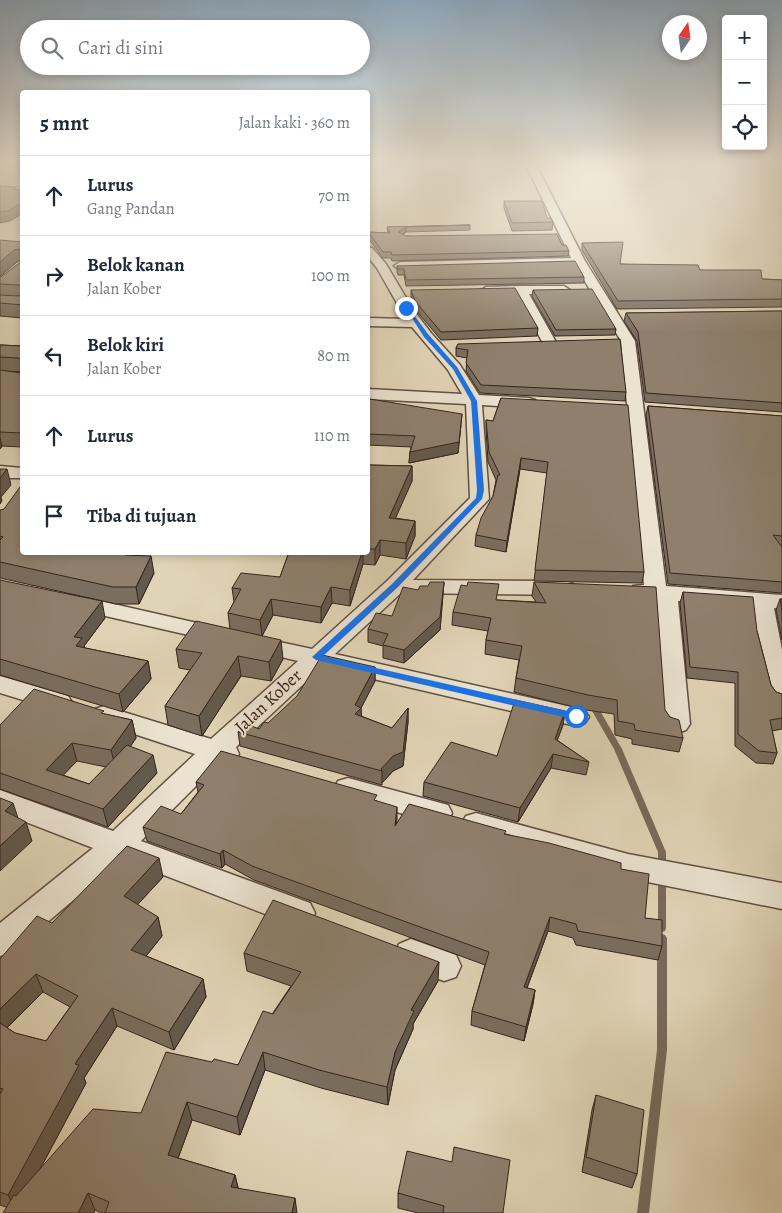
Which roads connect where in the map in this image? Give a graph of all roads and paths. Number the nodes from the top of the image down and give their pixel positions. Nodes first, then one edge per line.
1 (558, 220) edge
2 (549, 235) edge
3 (565, 235) junction
4 (370, 253) edge
5 (579, 261) junction
6 (382, 274) junction
7 (585, 289) junction
8 (520, 290) junction
9 (474, 291) edge
10 (631, 315) edge
11 (612, 316) junction
12 (370, 322) edge
13 (417, 323) junction
14 (549, 342) junction
15 (567, 342) edge
16 (534, 343) edge
17 (456, 346) edge
18 (437, 347) junction
19 (370, 394) edge
20 (474, 401) junction
21 (549, 404) edge
22 (616, 408) edge
23 (634, 409) junction
24 (653, 410) edge
25 (0, 472) edge
26 (20, 473) edge
27 (395, 586) junction
28 (588, 589) edge
29 (617, 590) edge
30 (661, 592) junction
31 (55, 598) edge
32 (772, 601) edge
33 (316, 657) junction
34 (0, 684) edge
35 (782, 696) edge
36 (576, 716) dead end
37 (677, 724) edge
38 (215, 751) junction
39 (253, 762) edge
40 (320, 780) edge
41 (0, 802) edge
42 (118, 845) junction
43 (782, 896) edge
44 (324, 923) edge
45 (0, 942) edge
46 (389, 946) edge
47 (444, 966) dead end

1 - 3 street
2 - 3 street
3 - 5 street
4 - 6 street
5 - 6 street
5 - 7 street
6 - 13 street
7 - 8 street
7 - 11 street
8 - 9 street
8 - 14 street
10 - 11 street
11 - 23 street
12 - 13 street
13 - 18 street
14 - 15 street
14 - 16 street
17 - 18 street
18 - 20 street
19 - 20 street
20 - 21 street
20 - 27 street, Jalan Kober
22 - 23 street
23 - 24 street
23 - 30 street
25 - 26 street
27 - 28 street
27 - 33 street, Jalan Kober
29 - 30 street
30 - 32 street
30 - 37 street
31 - 33 street
32 - 35 street
33 - 36 street
33 - 38 street, Jalan Kober
34 - 38 street
38 - 39 street
38 - 42 street, Jalan Kober
40 - 43 street
41 - 42 street
42 - 44 street
42 - 45 street, Jalan Kober
46 - 47 street

